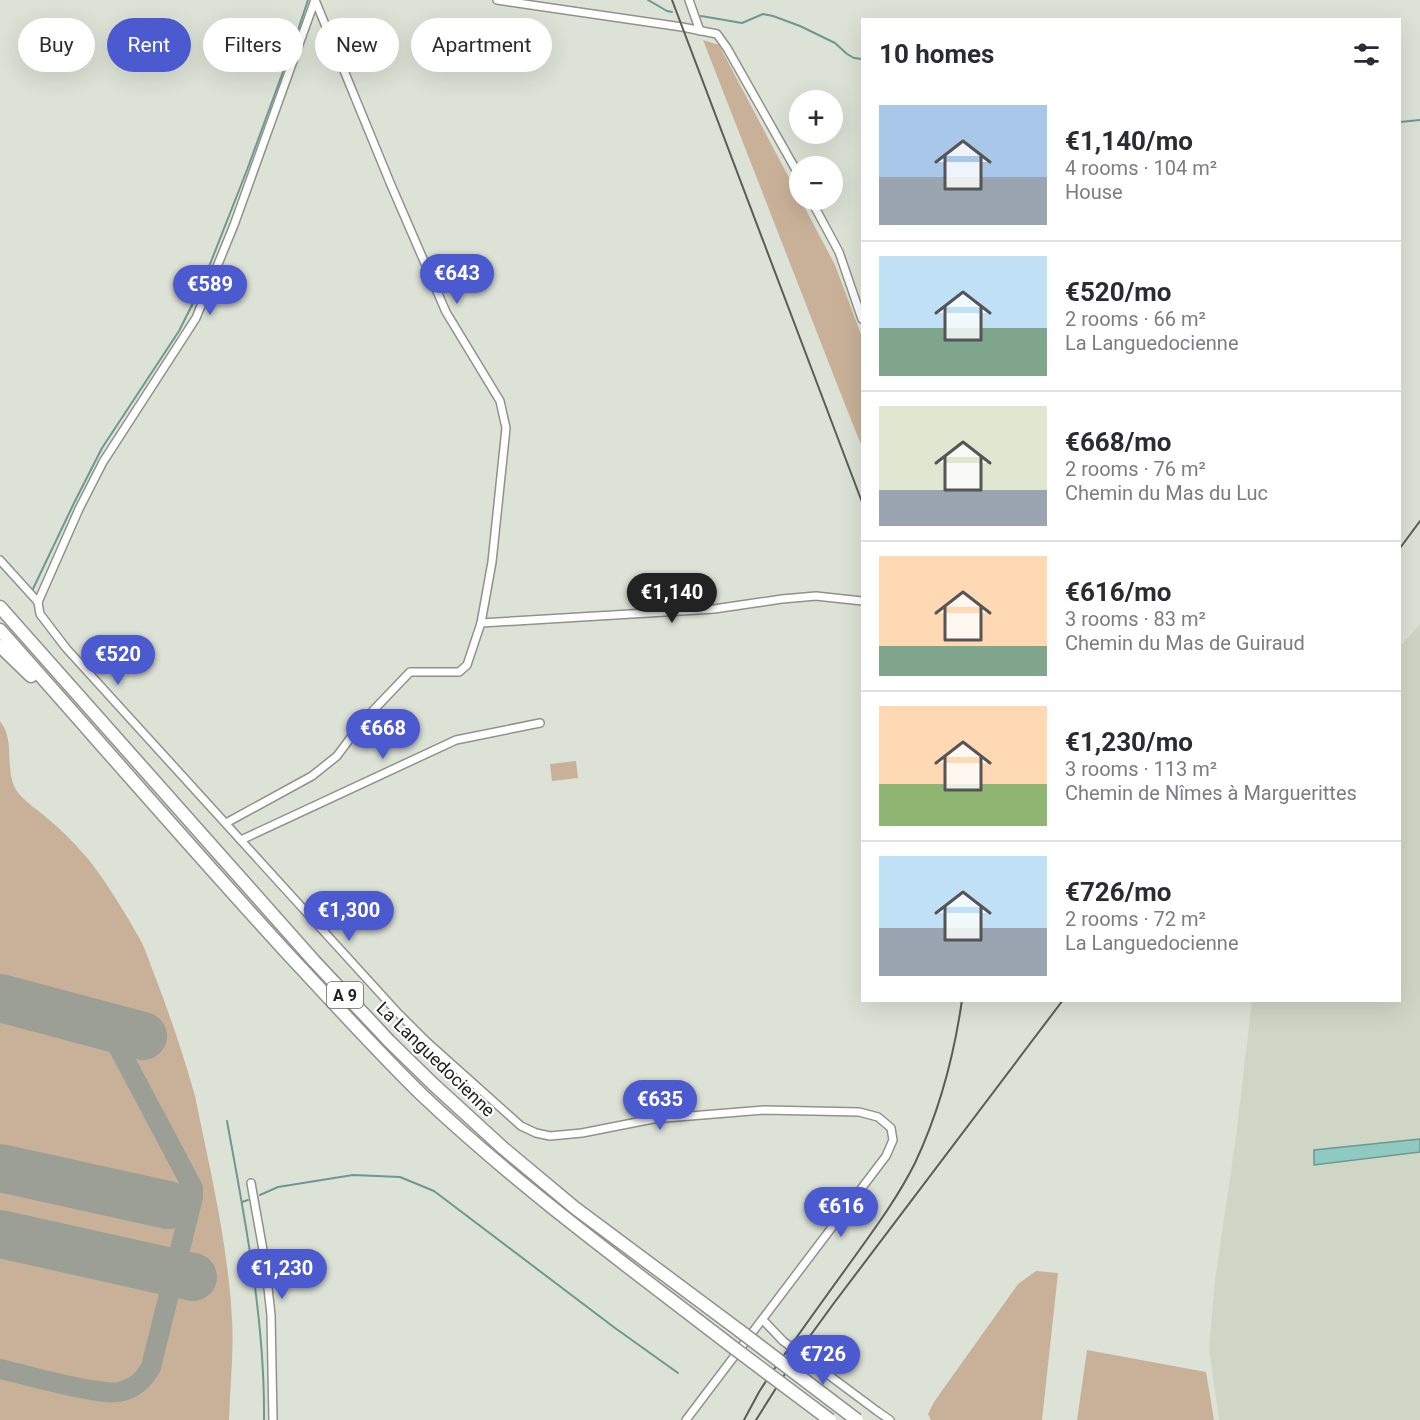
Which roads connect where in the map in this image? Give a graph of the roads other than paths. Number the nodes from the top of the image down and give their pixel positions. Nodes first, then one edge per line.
1 (315, 0) edge
2 (497, 0) edge
3 (689, 0) edge
4 (700, 31) junction
5 (789, 158) edge
6 (816, 210) edge
7 (861, 316) edge
8 (0, 560) edge
9 (861, 601) edge
10 (38, 602) junction
11 (0, 607) edge
12 (482, 622) junction
13 (0, 630) edge
14 (0, 646) edge
15 (55, 692) junction
16 (540, 723) dead end
17 (226, 823) junction
18 (241, 840) junction
19 (251, 1183) dead end
20 (763, 1320) junction
21 (273, 1420) edge
22 (686, 1420) edge
23 (830, 1420) edge
24 (858, 1420) edge
25 (890, 1420) edge

1 - 10 street
1 - 12 street
2 - 4 street
3 - 4 street
4 - 5 street
6 - 7 street
8 - 10 street
9 - 12 street
10 - 17 street
11 - 24 highway, La Languedocienne / A 9, bridge
12 - 17 street
13 - 15 highway, La Languedocienne / A 9
14 - 15 highway
15 - 23 highway, La Languedocienne / A 9, bridge
16 - 18 street
17 - 18 street
18 - 20 street
19 - 21 street
20 - 22 street
20 - 25 street, bridge

